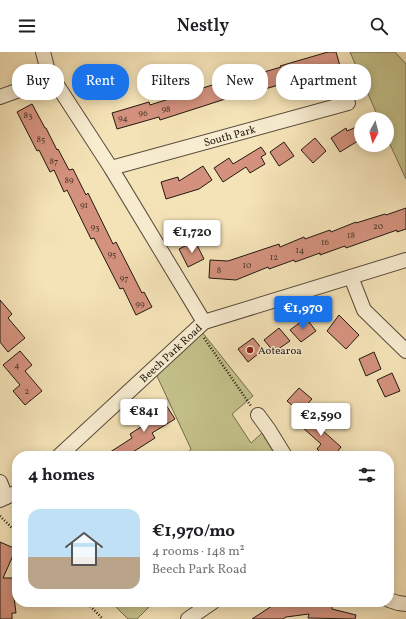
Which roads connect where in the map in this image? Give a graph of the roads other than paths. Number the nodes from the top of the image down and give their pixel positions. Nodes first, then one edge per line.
1 (42, 52) edge
2 (46, 64) edge
3 (12, 92) edge
4 (0, 96) edge
5 (64, 96) edge
6 (348, 103) dead end
7 (111, 168) junction
8 (406, 260) edge
9 (351, 277) junction
10 (200, 325) junction
11 (406, 351) edge
12 (258, 415) road end
13 (64, 451) edge
14 (282, 451) edge
15 (0, 482) edge
16 (8, 496) edge
17 (394, 602) edge
18 (406, 604) edge
19 (206, 607) edge
20 (188, 619) edge

1 - 2 street
3 - 4 street
5 - 7 street
6 - 7 street, South Park
7 - 10 street
8 - 9 street, Beech Park Road
9 - 10 street, Beech Park Road
9 - 11 street
10 - 13 street, Beech Park Road
12 - 14 street
15 - 16 street
17 - 18 street
19 - 20 street

